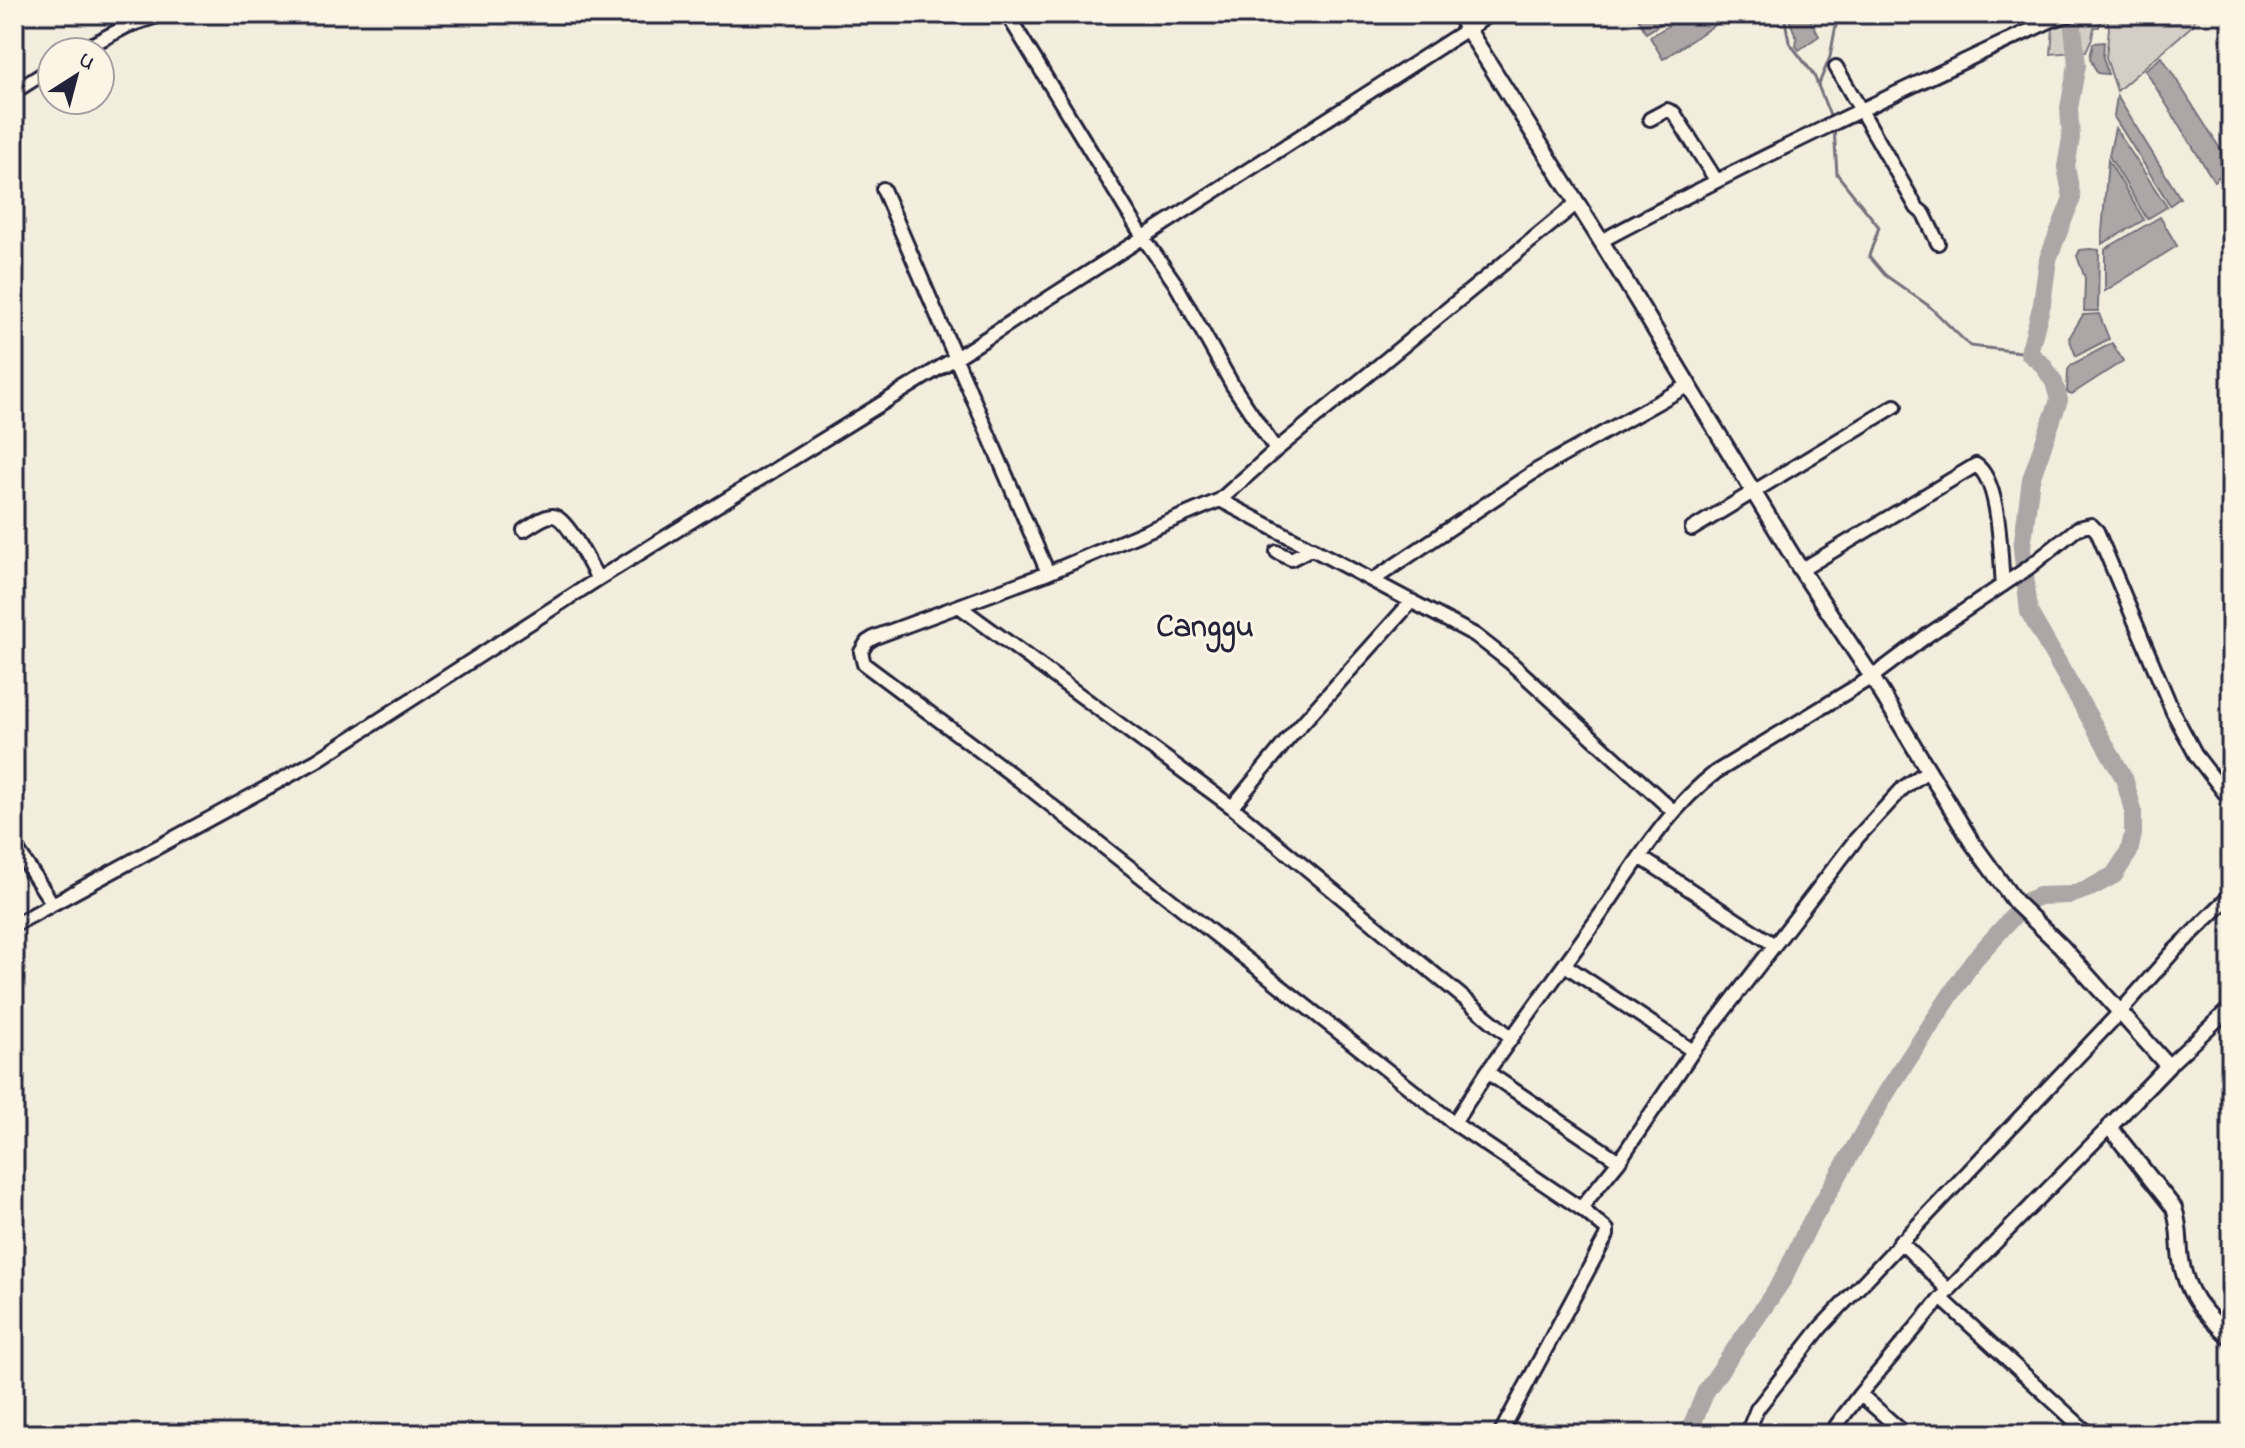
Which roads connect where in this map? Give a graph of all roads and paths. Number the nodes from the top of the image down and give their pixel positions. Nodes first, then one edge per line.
1 (163, 14) edge
2 (1007, 14) edge
3 (1458, 14) edge
4 (1491, 14) edge
5 (2071, 14) edge
6 (1467, 28) junction
7 (108, 36) edge
8 (1836, 67) dead end
9 (36, 78) edge
10 (14, 92) edge
11 (1860, 109) junction
12 (1650, 119) dead end
13 (1716, 180) junction
14 (883, 189) dead end
15 (1577, 203) junction
16 (1143, 237) junction
17 (1601, 241) junction
18 (1938, 243) dead end
19 (957, 357) junction
20 (1689, 385) junction
21 (1895, 406) dead end
22 (1276, 450) junction
23 (1753, 491) junction
24 (1220, 500) junction
25 (1692, 529) dead end
26 (524, 530) dead end
27 (1312, 548) junction
28 (1277, 552) dead end
29 (1801, 570) junction
30 (1048, 573) junction
31 (598, 579) junction
32 (1373, 580) junction
33 (2005, 583) junction
34 (1412, 601) junction
35 (960, 607) junction
36 (1872, 677) junction
37 (1929, 770) junction
38 (2231, 801) edge
39 (1232, 807) junction
40 (1673, 811) junction
41 (14, 845) edge
42 (1640, 857) junction
43 (2231, 895) edge
44 (52, 903) junction
45 (14, 925) edge
46 (1773, 944) junction
47 (1565, 965) junction
48 (2231, 1007) edge
49 (2120, 1012) junction
50 (1512, 1038) junction
51 (1693, 1051) junction
52 (2168, 1066) junction
53 (1487, 1072) junction
54 (1454, 1123) junction
55 (2111, 1125) junction
56 (1619, 1161) junction
57 (1583, 1210) junction
58 (1900, 1241) junction
59 (1945, 1294) junction
60 (2231, 1338) edge
61 (1860, 1394) junction
62 (1500, 1434) edge
63 (1747, 1434) edge
64 (1830, 1434) edge
65 (1905, 1434) edge
66 (2089, 1434) edge

1 - 7 street
2 - 16 street
3 - 6 street
4 - 6 street
5 - 11 street
6 - 15 street
6 - 16 street
8 - 11 street
9 - 10 street
11 - 13 street
11 - 18 street
12 - 13 street
13 - 17 street
14 - 19 street
15 - 17 street
15 - 22 street
16 - 19 street
16 - 22 street
17 - 20 street
19 - 30 street
19 - 31 street
20 - 23 street
20 - 32 street
21 - 23 street
22 - 24 street
23 - 25 street
23 - 29 street
24 - 27 street
24 - 30 street
26 - 31 street
27 - 28 street
27 - 32 street
29 - 33 street
29 - 36 street
30 - 35 street
31 - 44 street
32 - 34 street
33 - 36 street
33 - 38 street
34 - 39 street
34 - 40 street
35 - 39 street
35 - 54 street
36 - 37 street
36 - 40 street
37 - 46 street
37 - 49 street
39 - 50 street
40 - 42 street
41 - 44 street
42 - 46 street
42 - 47 street
43 - 49 street
44 - 45 street
46 - 51 street
47 - 50 street
47 - 51 street
48 - 52 street
49 - 52 street
49 - 58 street
50 - 53 street
51 - 56 street
52 - 55 street
53 - 54 street
53 - 56 street
54 - 57 street
55 - 59 street
55 - 60 street
56 - 57 street
57 - 62 street
58 - 59 street
58 - 63 street
59 - 61 street
59 - 66 street
61 - 64 street
61 - 65 street

